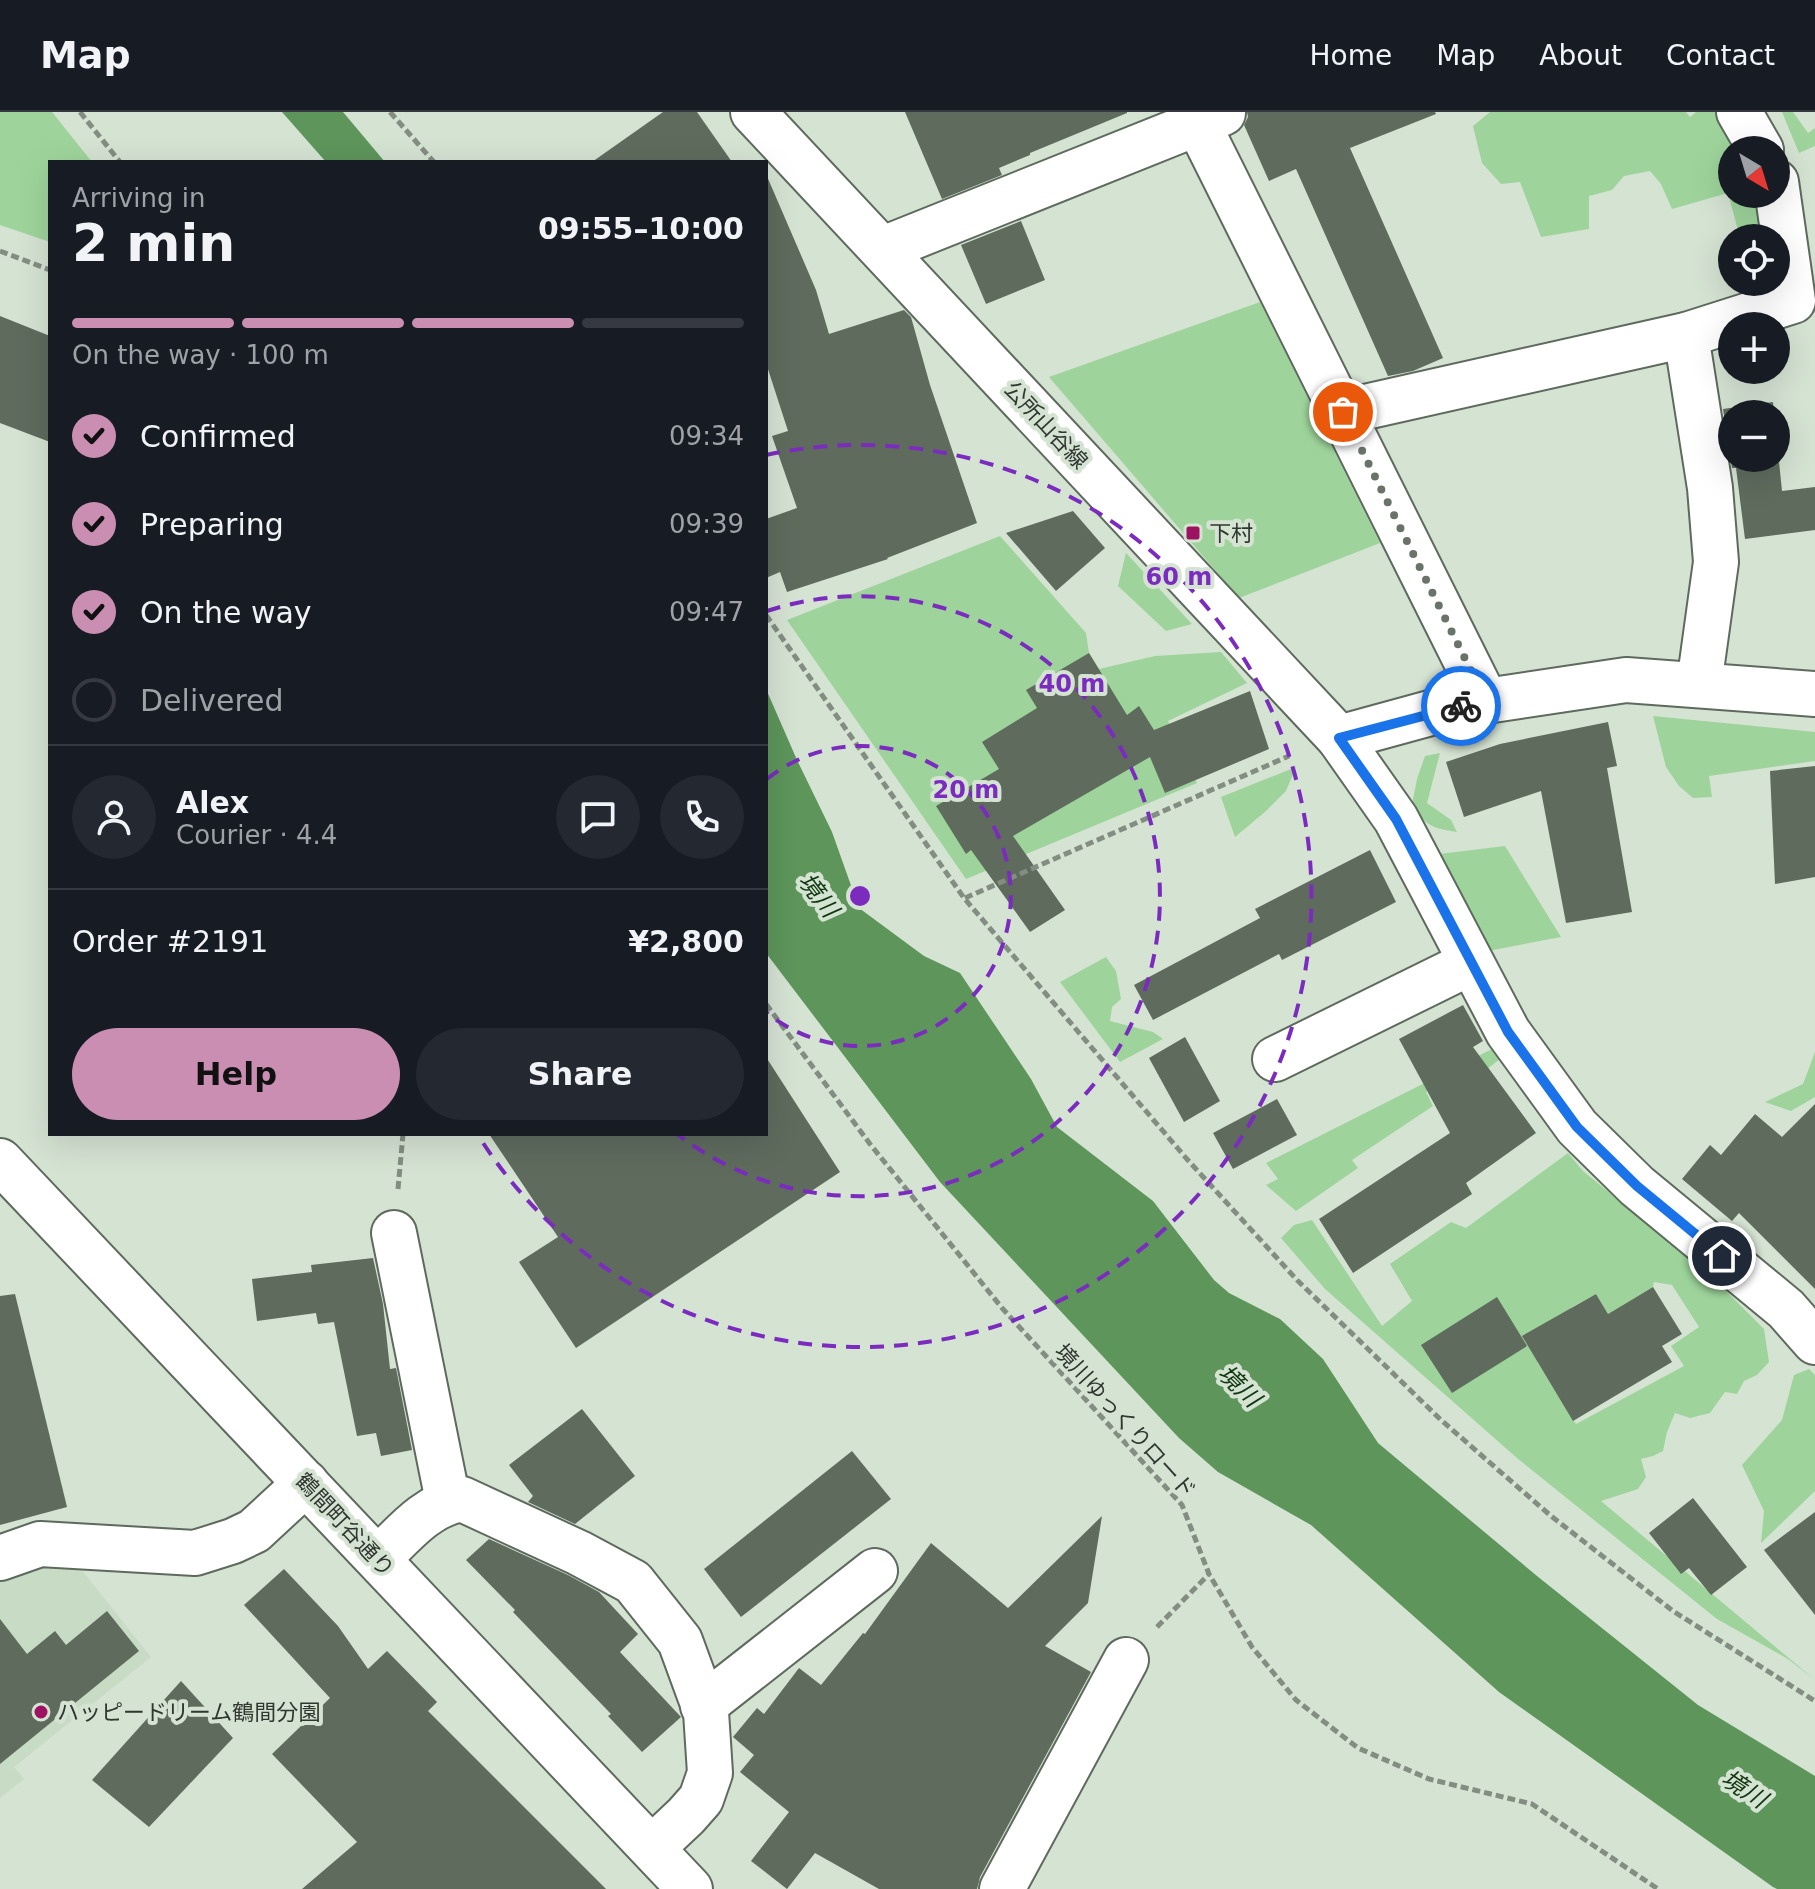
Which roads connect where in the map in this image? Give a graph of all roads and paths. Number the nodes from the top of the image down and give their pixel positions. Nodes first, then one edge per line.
1 (80, 112) edge
2 (390, 112) edge
3 (753, 112) edge
4 (1739, 112) edge
5 (1205, 116) edge
6 (1753, 136) edge
7 (118, 160) edge
8 (432, 160) edge
9 (1782, 208) edge
10 (883, 249) junction
11 (0, 251) edge
12 (48, 269) edge
13 (1804, 298) edge
14 (1686, 335) junction
15 (1343, 412) junction
16 (768, 618) edge
17 (1699, 685) junction
18 (1815, 694) edge
19 (1486, 701) junction
20 (1339, 738) junction
21 (964, 898) junction
22 (1470, 963) junction
23 (768, 1007) edge
24 (1275, 1059) dead end
25 (0, 1161) edge
26 (394, 1233) dead end
27 (1815, 1342) edge
28 (306, 1483) junction
29 (448, 1501) junction
30 (0, 1558) edge
31 (378, 1559) junction
32 (875, 1571) dead end
33 (1209, 1574) junction
34 (1126, 1660) joint
35 (1815, 1701) edge
36 (703, 1706) junction
37 (652, 1848) junction
38 (690, 1889) edge
39 (1002, 1889) edge
40 (1658, 1889) edge

1 - 7 path
2 - 8 path
3 - 10 street, 公所山谷線
4 - 6 street
5 - 10 street
5 - 15 street
9 - 13 street
10 - 20 street, 公所山谷線
11 - 12 path
13 - 14 street
14 - 15 street
14 - 17 street
15 - 19 street
16 - 21 path
17 - 18 street
17 - 19 street
19 - 20 street
20 - 21 path
20 - 22 street, 公所山谷線
21 - 35 path
22 - 24 street
22 - 27 street, 公所山谷線
23 - 33 path, 境川ゆっくりロード
25 - 28 street, 鶴間町谷通り
26 - 29 street
28 - 30 street
28 - 31 street, 鶴間町谷通り
29 - 31 street
29 - 36 street
31 - 37 street, 鶴間町谷通り
32 - 36 street
33 - 34 path
33 - 40 path, 境川ゆっくりロード
34 - 39 street
36 - 37 street
37 - 38 street, 鶴間町谷通り

